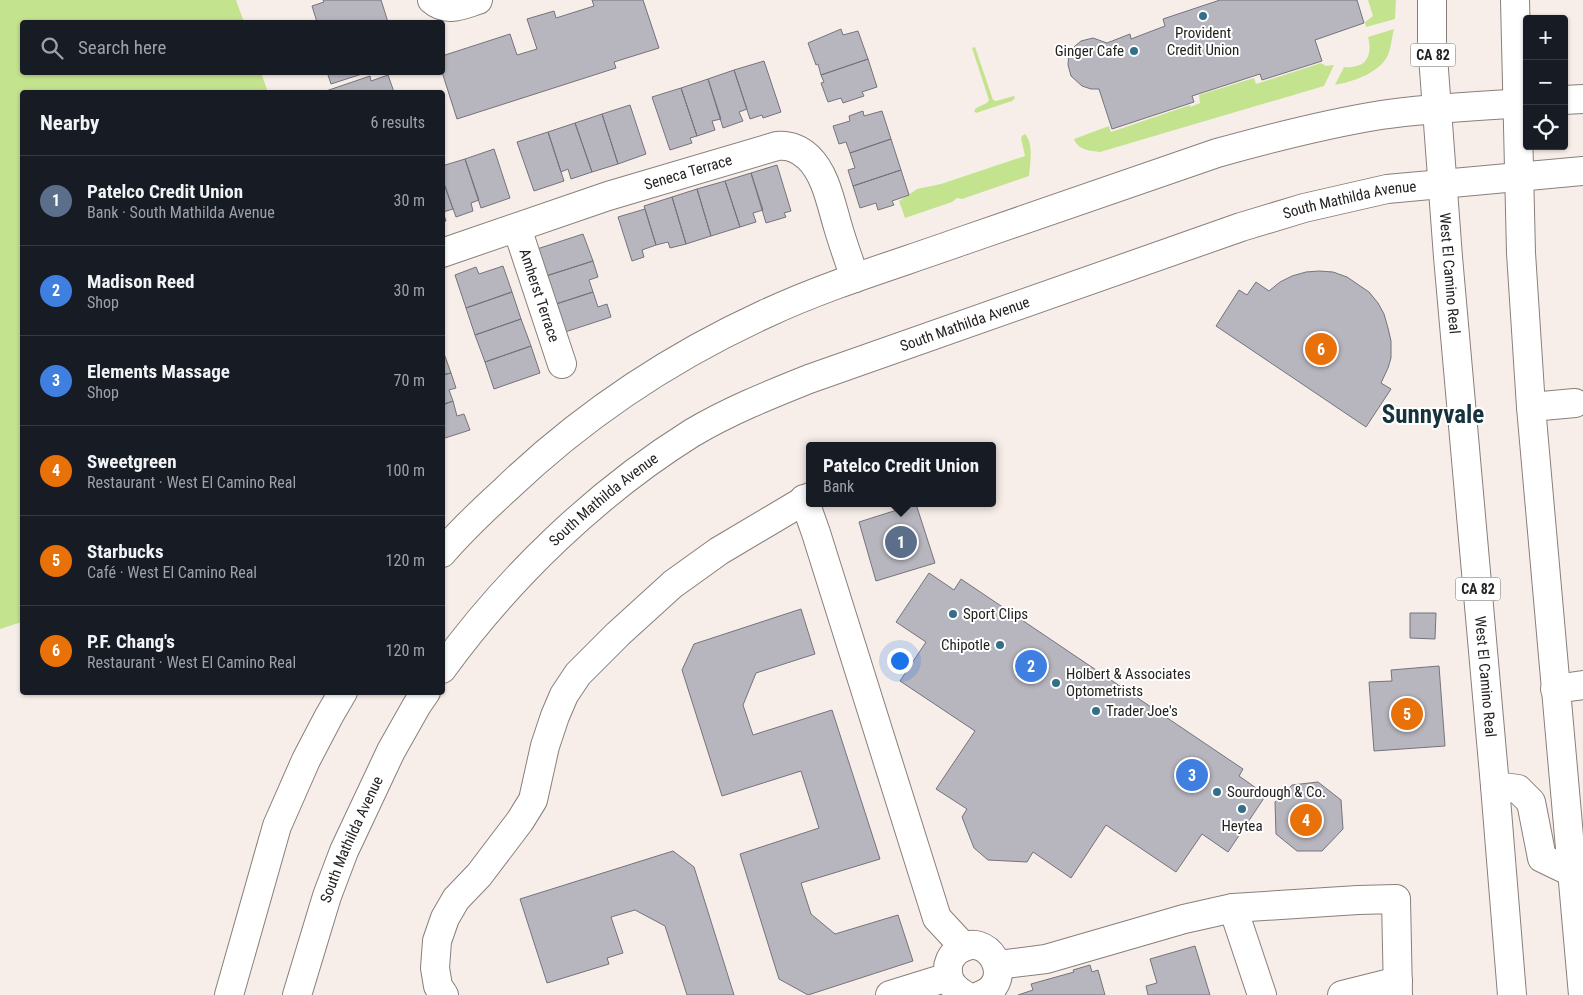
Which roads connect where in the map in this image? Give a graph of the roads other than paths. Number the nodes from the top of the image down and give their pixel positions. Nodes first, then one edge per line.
1 (432, 0) edge
2 (478, 0) edge
3 (1432, 0) edge
4 (1515, 0) edge
5 (1583, 99) edge
6 (1568, 100) edge
7 (1522, 103) edge
8 (1436, 110) junction
9 (1583, 171) edge
10 (1520, 177) junction
11 (1442, 184) junction
12 (517, 228) junction
13 (445, 251) edge
14 (855, 278) junction
15 (562, 364) dead end
16 (1576, 403) dead end
17 (1531, 407) junction
18 (806, 499) edge
19 (809, 507) edge
20 (445, 550) edge
21 (445, 665) edge
22 (1583, 686) edge
23 (1555, 689) junction
24 (341, 695) edge
25 (424, 695) edge
26 (1495, 786) junction
27 (1577, 872) edge
28 (1233, 908) junction
29 (964, 947) junction
30 (998, 965) junction
31 (957, 986) edge
32 (1398, 988) edge
33 (229, 995) edge
34 (297, 995) edge
35 (444, 995) edge
36 (890, 995) edge
37 (981, 995) edge
38 (1262, 995) edge
39 (1342, 995) edge
40 (1512, 995) edge
41 (1583, 995) edge

1 - 2 main road
3 - 8 main road, West El Camino Real / CA 82
4 - 7 main road
5 - 6 main road
7 - 8 main road
7 - 10 main road
8 - 11 main road, West El Camino Real / CA 82
8 - 14 main road
9 - 10 main road, South Mathilda Avenue
10 - 11 main road, South Mathilda Avenue
10 - 17 main road
11 - 21 main road, South Mathilda Avenue
11 - 26 main road, West El Camino Real / CA 82
12 - 13 main road, Seneca Terrace
12 - 14 main road, Seneca Terrace
12 - 15 main road, Amherst Terrace
14 - 20 main road
16 - 17 main road
17 - 23 main road
18 - 35 main road
19 - 29 main road
22 - 23 main road
23 - 27 main road
24 - 33 main road
25 - 34 main road, South Mathilda Avenue
26 - 27 main road
26 - 40 main road, West El Camino Real / CA 82
27 - 41 main road
28 - 30 main road
28 - 32 main road
28 - 38 main road
29 - 30 main road
29 - 31 main road
30 - 37 main road
31 - 36 main road
32 - 39 main road

